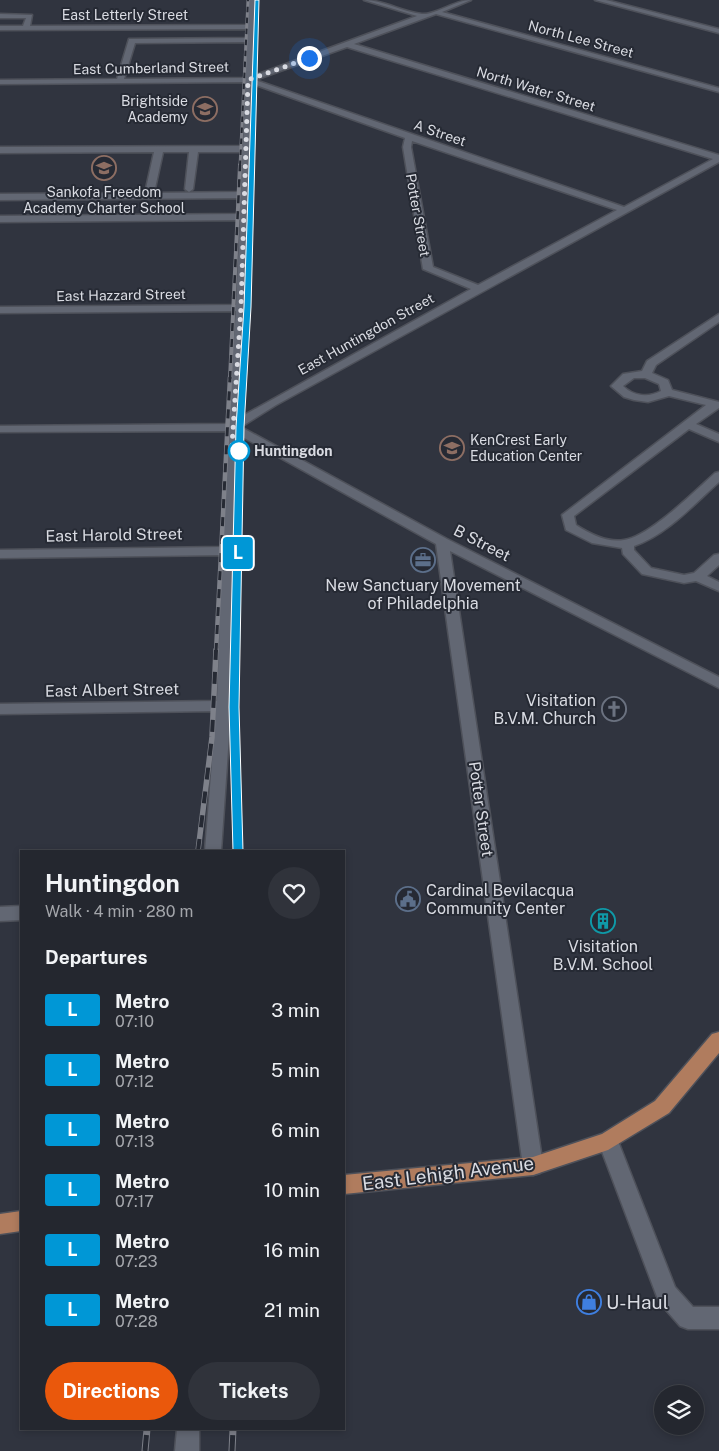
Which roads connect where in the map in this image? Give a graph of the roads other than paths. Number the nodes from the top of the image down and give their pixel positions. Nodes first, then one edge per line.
1 (252, 0) edge
2 (367, 0) edge
3 (468, 0) edge
4 (598, 0) edge
5 (436, 12) junction
6 (0, 16) edge
7 (423, 16) junction
8 (250, 26) junction
9 (0, 28) edge
10 (26, 28) junction
11 (719, 31) edge
12 (250, 40) junction
13 (346, 44) junction
14 (248, 80) junction
15 (120, 81) junction
16 (0, 82) edge
17 (719, 90) edge
18 (409, 138) junction
19 (160, 149) junction
20 (194, 149) junction
21 (246, 149) junction
22 (0, 150) edge
23 (719, 158) edge
24 (190, 189) dead end
25 (244, 195) junction
26 (149, 196) junction
27 (0, 197) edge
28 (624, 210) junction
29 (243, 217) junction
30 (0, 220) edge
31 (479, 289) junction
32 (241, 308) junction
33 (0, 310) edge
34 (719, 317) edge
35 (646, 375) junction
36 (667, 392) junction
37 (717, 405) edge
38 (688, 425) junction
39 (233, 427) junction
40 (0, 428) edge
41 (719, 438) edge
42 (719, 476) edge
43 (442, 542) junction
44 (628, 544) junction
45 (228, 551) junction
46 (0, 554) edge
47 (719, 558) edge
48 (698, 577) junction
49 (719, 587) edge
50 (719, 683) edge
51 (224, 706) junction
52 (0, 709) edge
53 (213, 850) edge
54 (20, 913) edge
55 (0, 914) edge
56 (719, 1040) edge
57 (608, 1142) junction
58 (533, 1166) junction
59 (345, 1185) edge
60 (20, 1221) edge
61 (0, 1224) edge
62 (719, 1318) edge
63 (188, 1430) edge
64 (187, 1451) edge

1 - 8 street
2 - 7 street
3 - 5 street, East Cumberland Street
4 - 11 street
5 - 7 street, East Cumberland Street
5 - 17 street, North Lee Street
6 - 10 street
7 - 13 street, East Cumberland Street
8 - 10 street, East Letterly Street
8 - 12 street
9 - 10 street, East Letterly Street
12 - 14 street
12 - 15 street
13 - 14 street, East Cumberland Street
13 - 23 street, North Water Street
14 - 15 street, East Cumberland Street
14 - 18 street, A Street
14 - 21 street
15 - 16 street, East Cumberland Street
18 - 28 street, A Street
18 - 31 street, Potter Street
19 - 20 street
19 - 22 street
19 - 26 street
20 - 21 street
20 - 24 street
21 - 25 street
23 - 28 street, East Huntingdon Street
25 - 26 street
25 - 29 street
26 - 27 street
28 - 31 street, East Huntingdon Street
29 - 30 street
29 - 32 street
31 - 39 street, East Huntingdon Street
32 - 33 street, East Hazzard Street
32 - 39 street
34 - 35 street
35 - 36 street
35 - 36 street
36 - 37 street
37 - 38 street
38 - 41 street
38 - 44 street
39 - 40 street
39 - 43 street, B Street
39 - 45 street
42 - 44 street
43 - 50 street, B Street
43 - 58 street, Potter Street
44 - 48 street
45 - 46 street, East Harold Street
45 - 51 street
47 - 48 street
48 - 49 street
51 - 52 street, East Albert Street
51 - 53 street
54 - 55 street
56 - 57 main road, East Lehigh Avenue
57 - 58 main road, East Lehigh Avenue
57 - 62 street
58 - 59 main road, East Lehigh Avenue
60 - 61 main road
63 - 64 street

